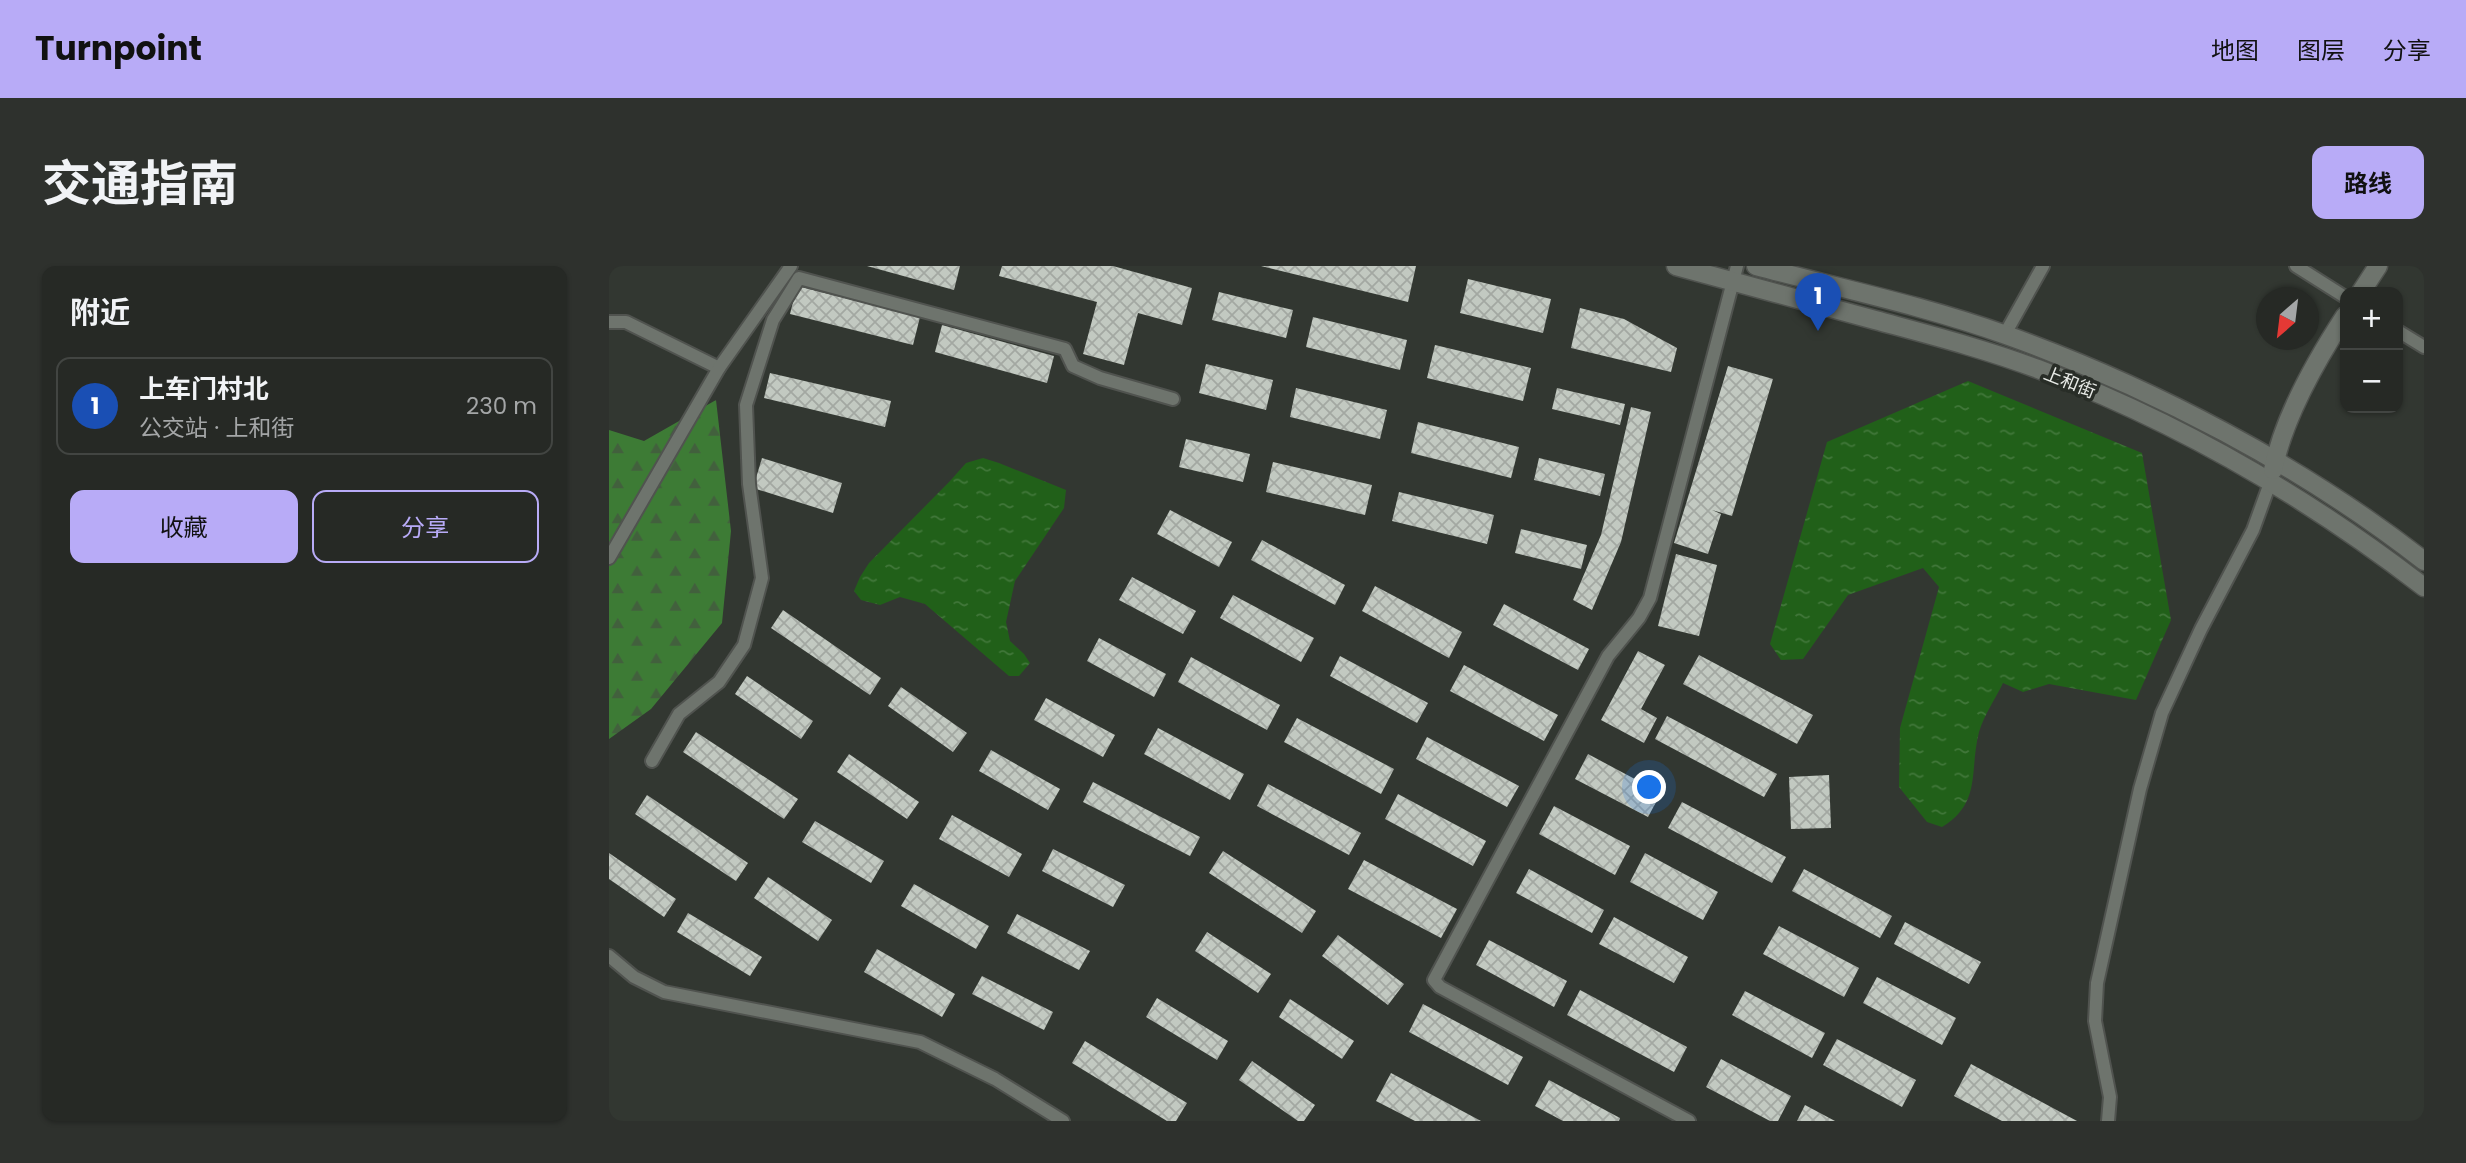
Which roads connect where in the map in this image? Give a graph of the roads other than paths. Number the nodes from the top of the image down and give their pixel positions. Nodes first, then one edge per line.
1 (791, 266) edge
2 (1676, 266) edge
3 (1756, 266) edge
4 (2043, 266) edge
5 (2296, 266) edge
6 (2378, 266) edge
7 (1736, 274) edge
8 (2364, 287) edge
9 (2340, 294) edge
10 (609, 322) edge
11 (2340, 325) edge
12 (2005, 334) junction
13 (2403, 334) edge
14 (2424, 347) edge
15 (719, 368) junction
16 (1173, 399) dead end
17 (2275, 461) junction
18 (2270, 483) junction
19 (609, 558) edge
20 (2424, 561) edge
21 (2424, 587) edge
22 (652, 761) dead end
23 (609, 956) edge
24 (1063, 1121) edge
25 (1689, 1121) edge
26 (2108, 1121) edge

1 - 15 street
2 - 7 street, 上和街
3 - 12 street, 上和街
4 - 12 street
5 - 9 street
6 - 8 street
7 - 18 street, 上和街
7 - 25 street
10 - 15 street
11 - 17 street
12 - 17 street, 上和街
13 - 14 street
15 - 19 street
16 - 22 street
17 - 18 street
17 - 20 street, 上和街
18 - 21 street, 上和街
18 - 26 street
23 - 24 street

